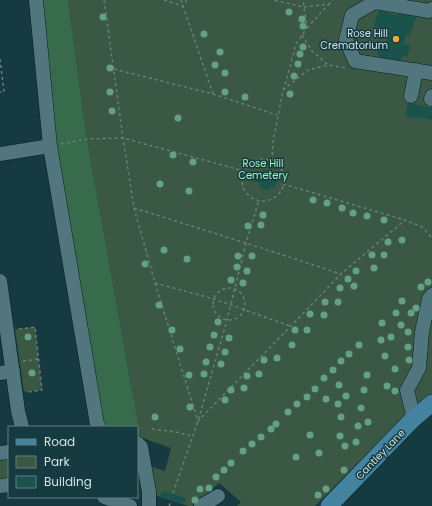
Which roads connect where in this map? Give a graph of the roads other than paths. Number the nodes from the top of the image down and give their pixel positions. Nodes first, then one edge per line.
1 (36, 0) edge
2 (431, 11) edge
3 (416, 70) junction
4 (432, 73) edge
5 (411, 96) dead end
6 (50, 146) junction
7 (0, 154) edge
8 (0, 281) edge
9 (432, 296) edge
10 (11, 368) edge
11 (432, 403) edge
12 (414, 419) junction
13 (22, 426) edge
14 (98, 426) edge
15 (138, 444) edge
16 (218, 496) dead end
17 (107, 498) edge
18 (125, 505) edge
19 (149, 506) edge
20 (201, 506) edge
21 (329, 506) edge

1 - 6 street
2 - 3 street
3 - 4 street
3 - 5 street
6 - 7 street
6 - 14 street
8 - 10 street
9 - 12 street
10 - 13 street
11 - 12 main road, Cantley Lane
12 - 21 main road, Cantley Lane
15 - 19 street
16 - 20 street
17 - 18 street

